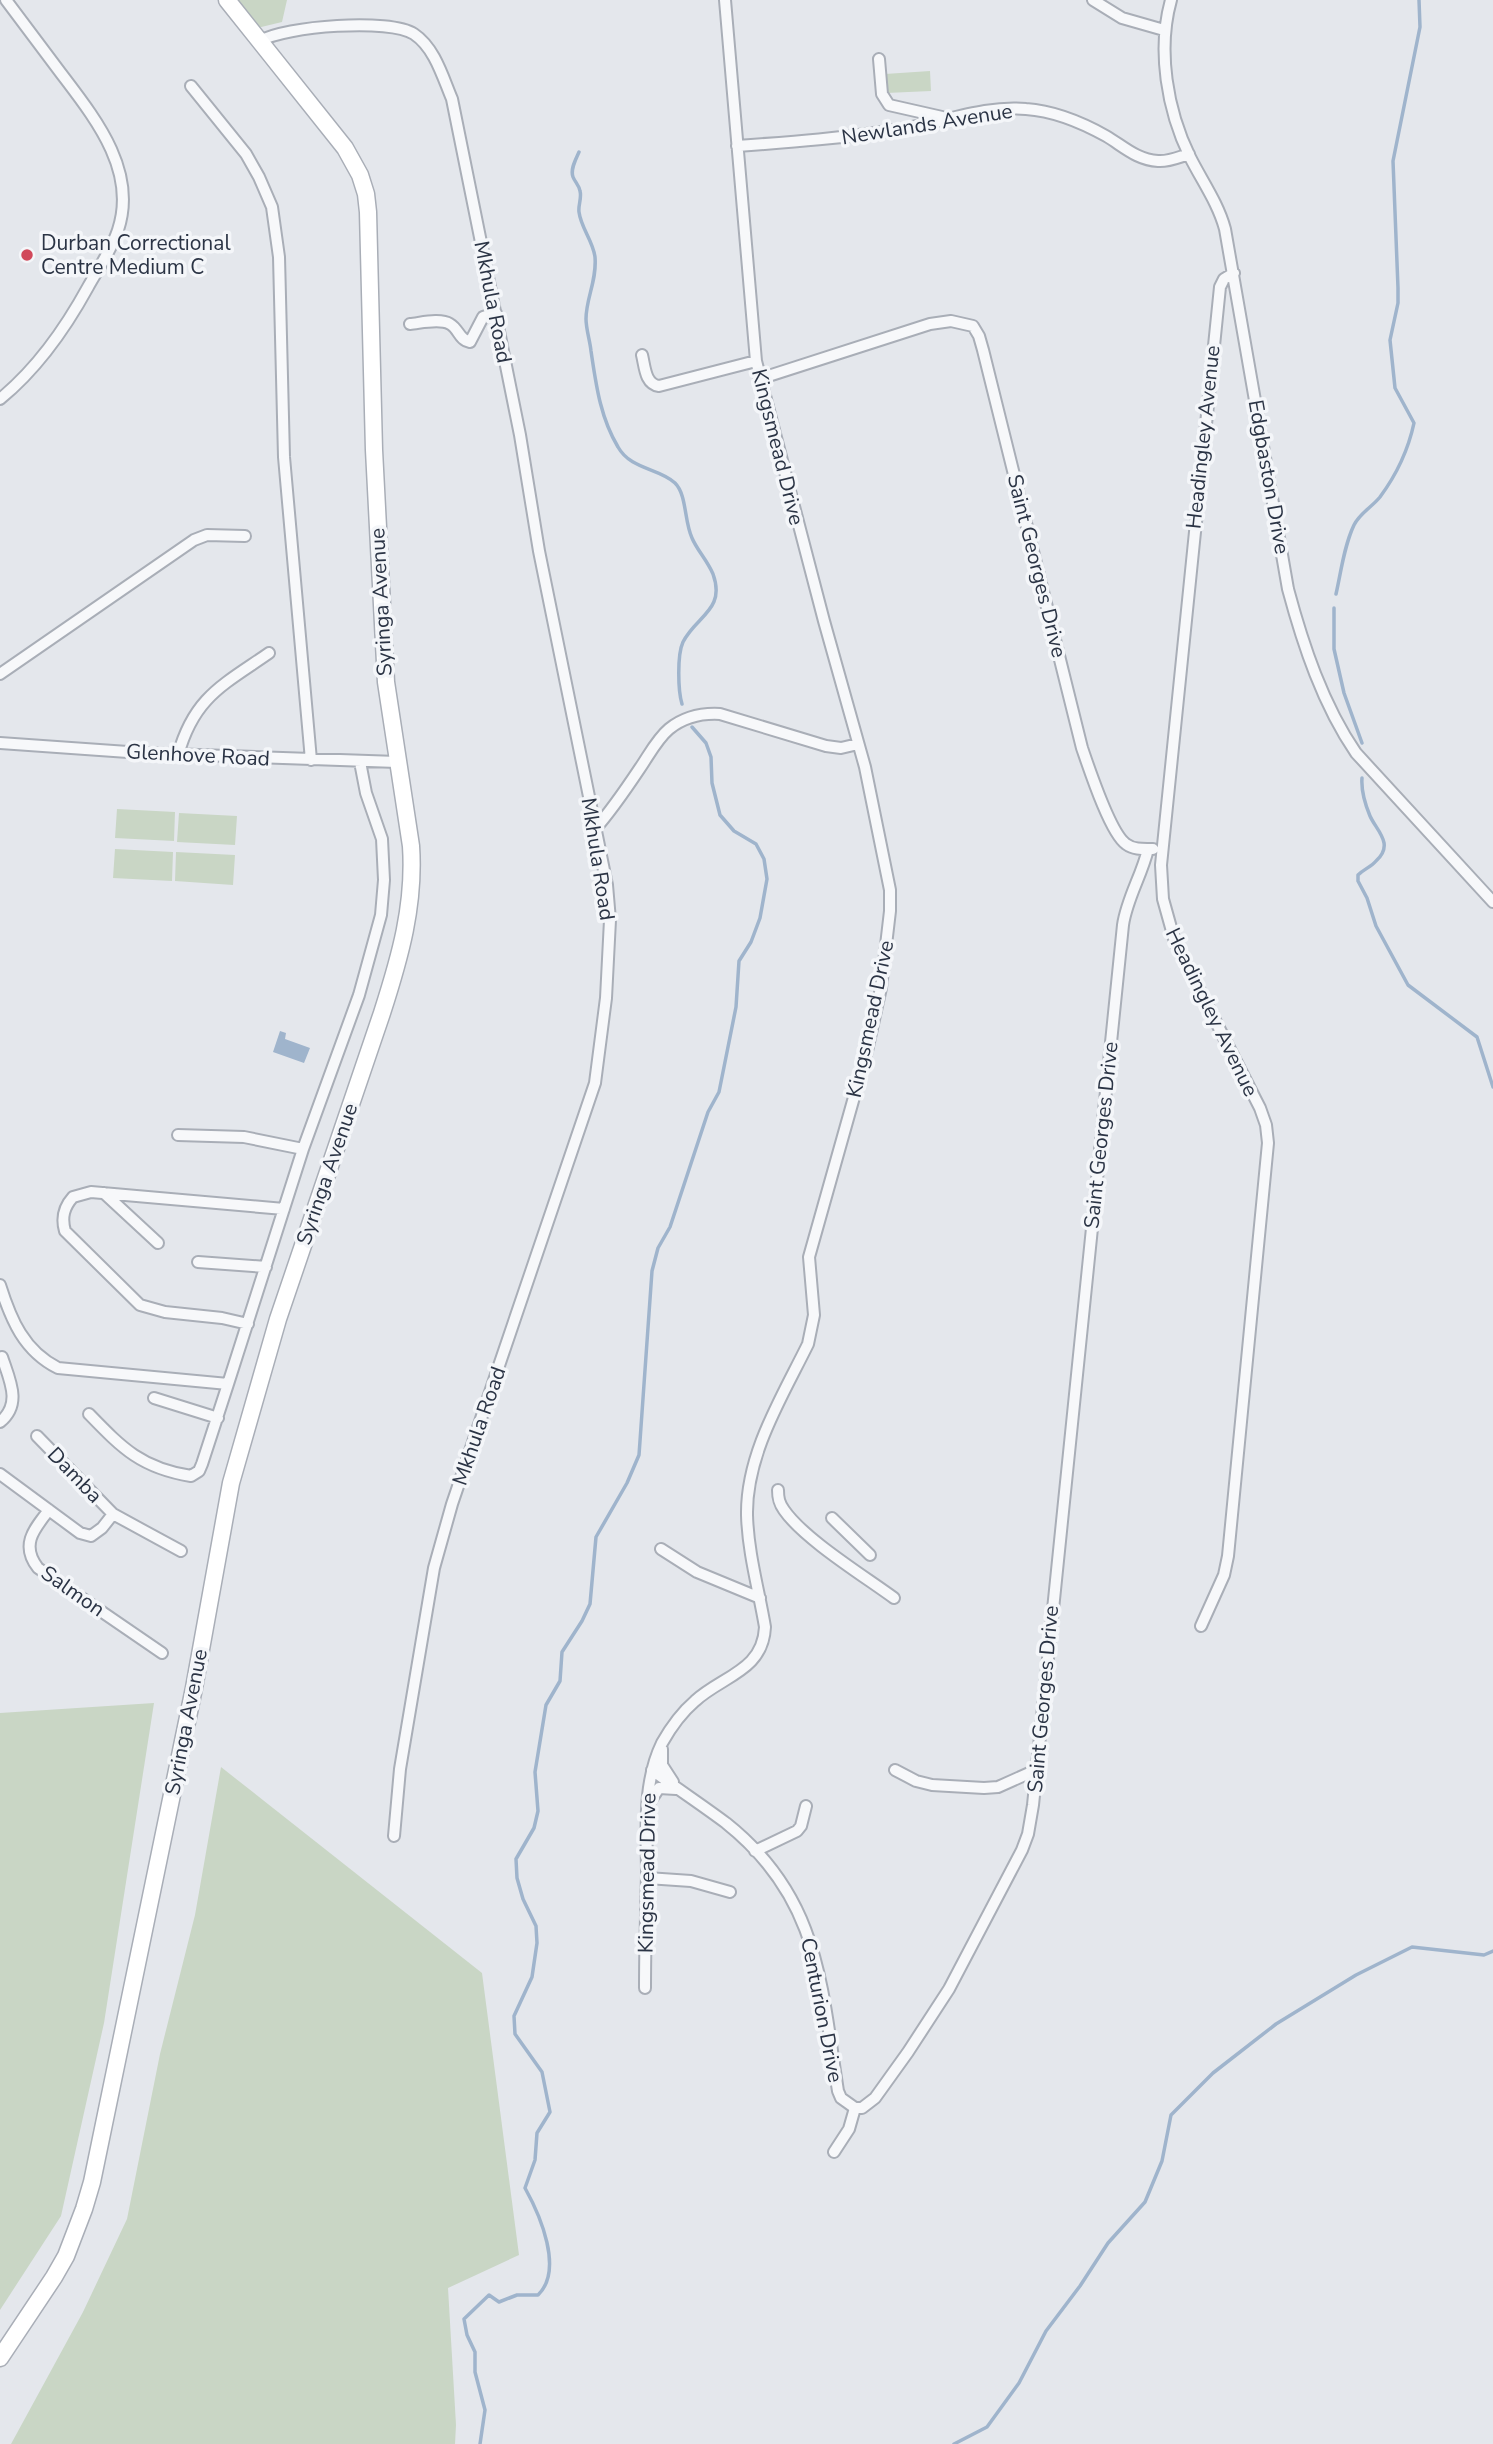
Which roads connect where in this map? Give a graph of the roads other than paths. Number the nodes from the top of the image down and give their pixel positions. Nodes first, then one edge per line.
1 (6, 0) edge
2 (227, 0) edge
3 (725, 0) edge
4 (1093, 0) edge
5 (1171, 0) edge
6 (1164, 30) junction
7 (260, 41) junction
8 (879, 59) dead end
9 (191, 86) dead end
10 (948, 119) junction
11 (737, 146) junction
12 (1189, 154) junction
13 (1234, 273) junction
14 (496, 313) junction
15 (410, 324) dead end
16 (642, 355) dead end
17 (756, 361) junction
18 (760, 379) junction
19 (0, 399) edge
20 (244, 536) dead end
21 (269, 653) dead end
22 (0, 674) edge
23 (0, 743) edge
24 (858, 744) junction
25 (178, 755) junction
26 (311, 760) junction
27 (360, 762) junction
28 (397, 762) junction
29 (595, 829) junction
30 (1163, 848) junction
31 (1148, 849) junction
32 (1493, 902) edge
33 (178, 1135) dead end
34 (303, 1149) junction
35 (104, 1193) junction
36 (284, 1209) junction
37 (158, 1243) dead end
38 (198, 1262) dead end
39 (266, 1267) junction
40 (0, 1285) edge
41 (248, 1324) junction
42 (2, 1357) dead end
43 (228, 1384) junction
44 (153, 1398) dead end
45 (89, 1414) dead end
46 (218, 1418) junction
47 (0, 1422) edge
48 (37, 1436) dead end
49 (0, 1474) edge
50 (778, 1490) dead end
51 (49, 1510) junction
52 (113, 1514) junction
53 (832, 1518) dead end
54 (662, 1549) dead end
55 (181, 1551) dead end
56 (870, 1555) dead end
57 (760, 1598) junction
58 (894, 1598) dead end
59 (1201, 1626) dead end
60 (162, 1653) dead end
61 (662, 1744) junction
62 (652, 1770) junction
63 (895, 1770) dead end
64 (1036, 1770) junction
65 (679, 1790) junction
66 (647, 1807) junction
67 (806, 1807) dead end
68 (394, 1836) dead end
69 (755, 1851) junction
70 (647, 1878) junction
71 (730, 1892) dead end
72 (645, 1988) dead end
73 (855, 2108) junction
74 (834, 2152) dead end
75 (0, 2358) edge

1 - 19 street
2 - 7 street, Syringa Avenue
3 - 11 street, Kingsmead Drive
4 - 6 street
5 - 6 street, Edgbaston Drive
6 - 12 street, Edgbaston Drive
7 - 14 street, Mkhula Road
7 - 28 street, Syringa Avenue
8 - 10 street
9 - 26 street
10 - 11 street, Newlands Avenue
10 - 12 street, Newlands Avenue
11 - 17 street, Kingsmead Drive
12 - 13 street, Edgbaston Drive
13 - 30 street, Headingley Avenue
13 - 32 street, Edgbaston Drive
14 - 15 street
14 - 29 street, Mkhula Road
16 - 17 street
17 - 18 street, Kingsmead Drive
18 - 24 street, Kingsmead Drive
18 - 31 street, Saint Georges Drive
20 - 22 street
21 - 25 street
23 - 25 street, Glenhove Road
24 - 29 street
24 - 57 street, Kingsmead Drive
25 - 26 street, Glenhove Road
26 - 27 street, Glenhove Road
27 - 28 street, Glenhove Road
27 - 34 street
28 - 75 street, Syringa Avenue
29 - 68 street, Mkhula Road
30 - 31 street
30 - 59 street, Headingley Avenue
31 - 64 street, Saint Georges Drive
33 - 34 street
34 - 36 street
35 - 36 street
35 - 37 street
35 - 41 street
36 - 39 street
38 - 39 street
39 - 41 street
40 - 43 street
41 - 43 street
42 - 47 street
43 - 46 street
44 - 46 street
45 - 46 street
48 - 52 street, Damba
49 - 51 street, Damba
50 - 58 street
51 - 52 street, Damba
51 - 60 street, Salmon
52 - 55 street, Damba
53 - 56 street
54 - 57 street
57 - 61 street, Kingsmead Drive
61 - 62 street, Kingsmead Drive
61 - 65 street, Centurion Drive
62 - 65 street, Centurion Drive
62 - 66 street, Kingsmead Drive
63 - 64 street
64 - 73 street, Saint Georges Drive
65 - 66 street
65 - 69 street, Centurion Drive
66 - 70 street, Kingsmead Drive
67 - 69 street
69 - 73 street, Centurion Drive
70 - 71 street
70 - 72 street, Kingsmead Drive
73 - 74 street

